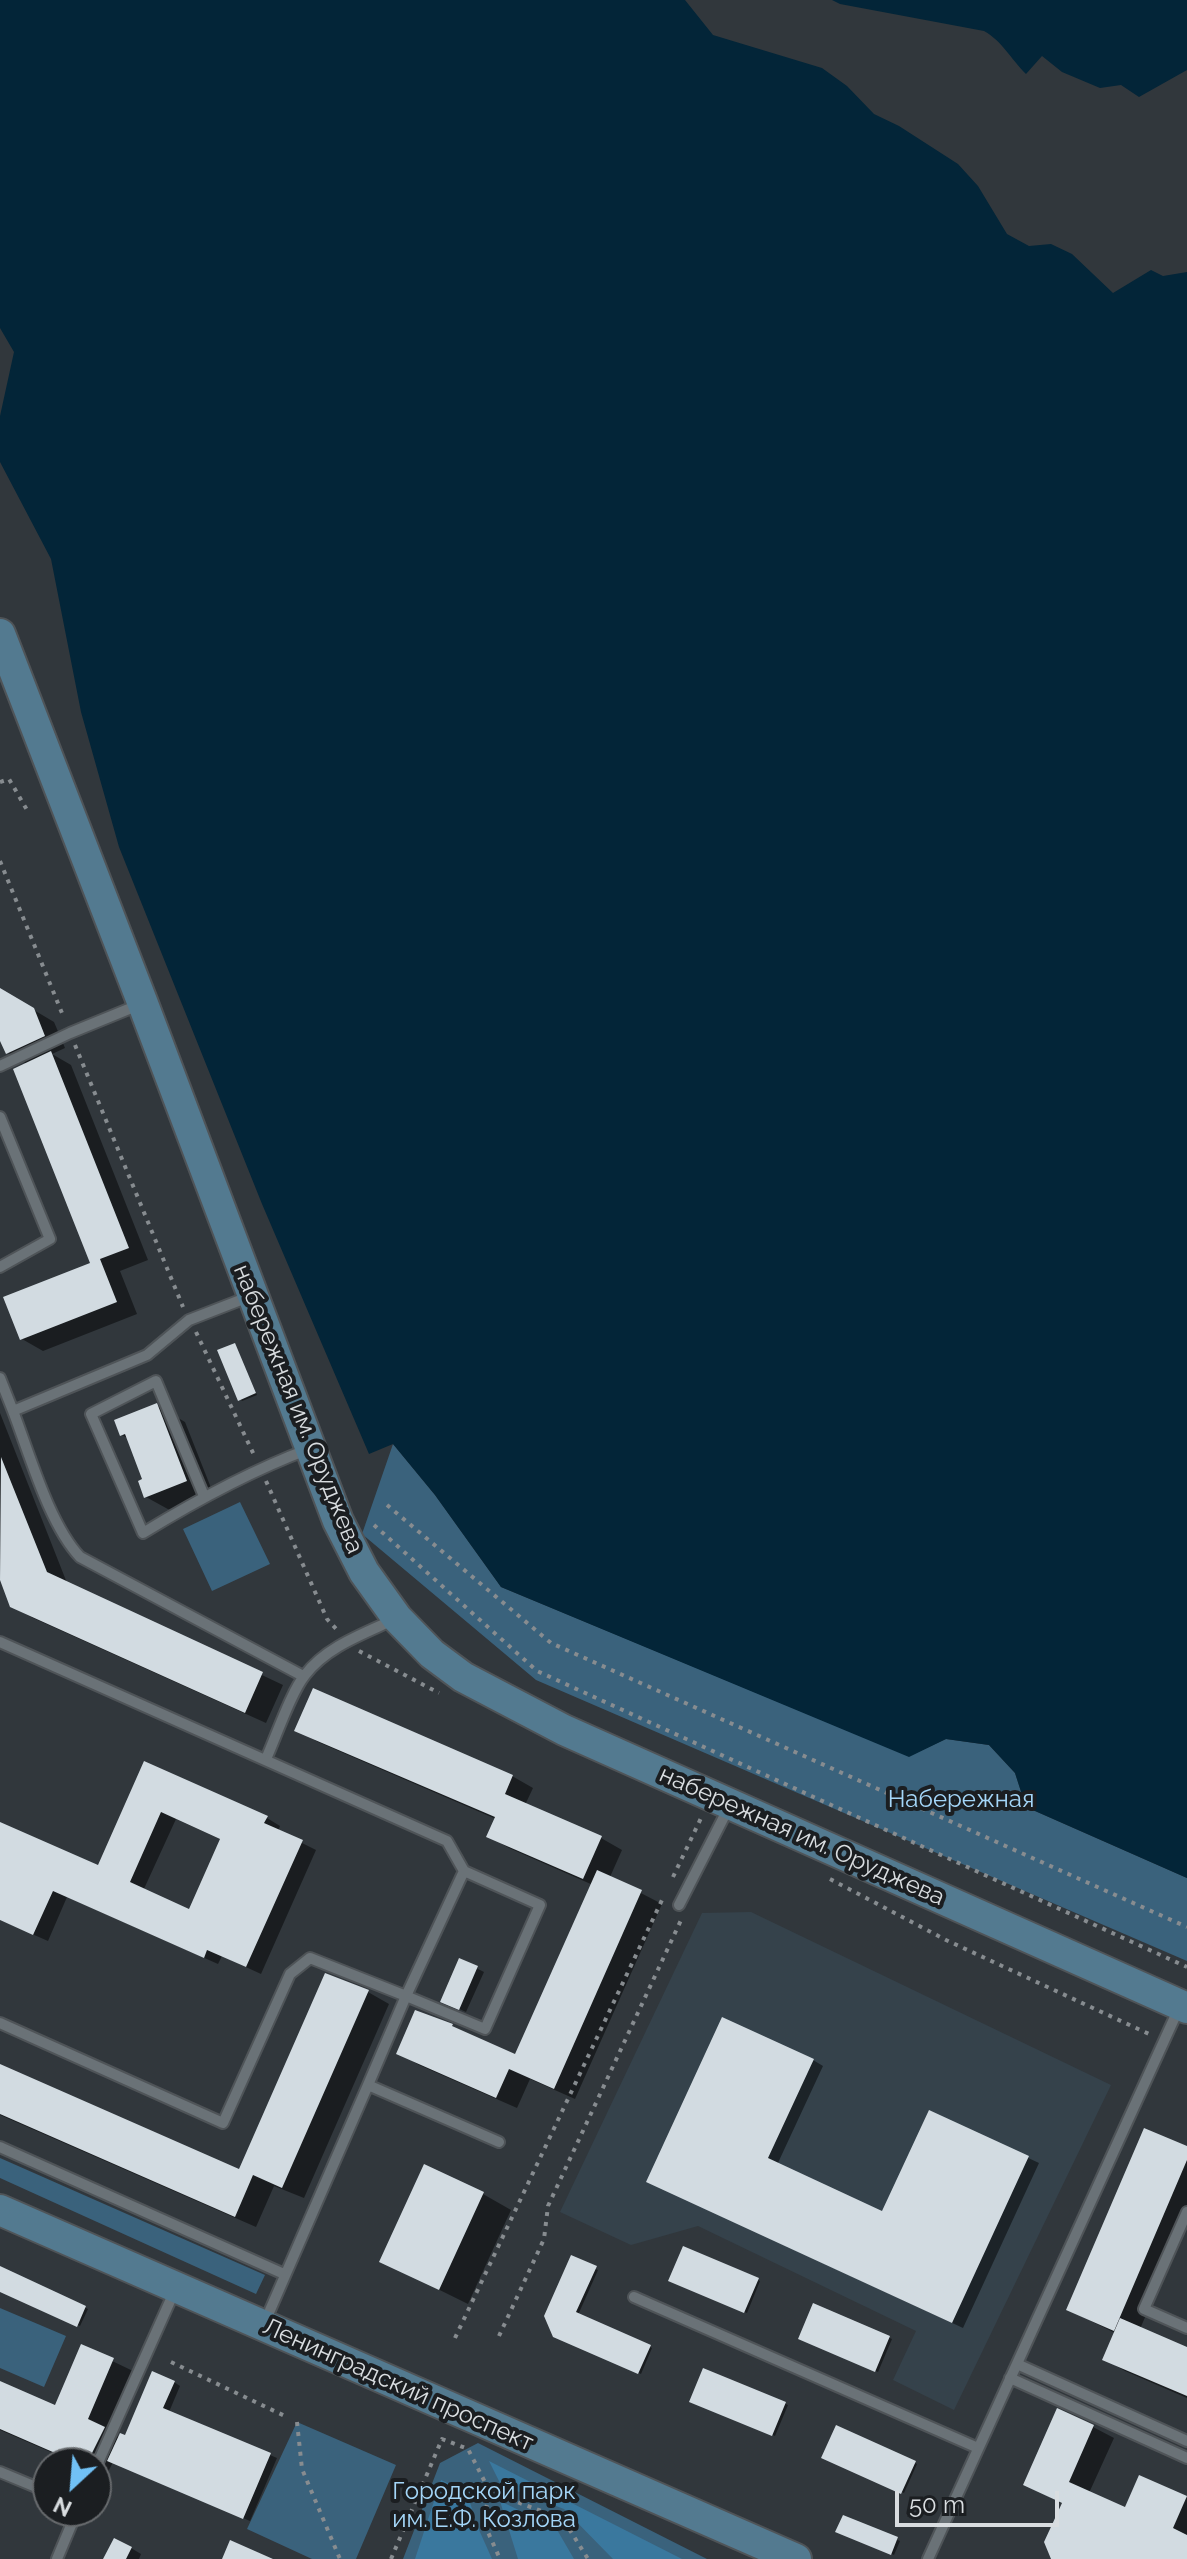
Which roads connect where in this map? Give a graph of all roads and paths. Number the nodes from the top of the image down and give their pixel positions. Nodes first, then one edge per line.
1 (0, 634) edge
2 (0, 782) edge
3 (27, 810) dead end
4 (0, 861) edge
5 (143, 1004) junction
6 (70, 1033) junction
7 (0, 1066) edge
8 (0, 1117) edge
9 (0, 1267) edge
10 (253, 1296) junction
11 (189, 1320) junction
12 (0, 1378) edge
13 (13, 1411) junction
14 (309, 1449) junction
15 (260, 1467) junction
16 (204, 1496) junction
17 (387, 1505) dead end
18 (374, 1525) dead end
19 (397, 1618) junction
20 (0, 1642) edge
21 (348, 1642) junction
22 (303, 1676) junction
23 (445, 1696) dead end
24 (266, 1759) junction
25 (726, 1814) junction
26 (464, 1871) junction
27 (820, 1874) dead end
28 (669, 1885) dead end
29 (662, 1900) dead end
30 (679, 1905) dead end
31 (683, 1917) dead end
32 (1187, 1927) edge
33 (1187, 1967) edge
34 (406, 1996) junction
35 (1184, 2007) edge
36 (0, 2023) edge
37 (1163, 2041) junction
38 (368, 2085) junction
39 (499, 2142) dead end
40 (0, 2147) edge
41 (0, 2210) edge
42 (1187, 2212) edge
43 (284, 2274) junction
44 (176, 2289) junction
45 (634, 2297) dead end
46 (263, 2326) junction
47 (1187, 2328) edge
48 (499, 2336) dead end
49 (455, 2338) dead end
50 (171, 2362) dead end
51 (1017, 2364) junction
52 (1010, 2378) junction
53 (287, 2417) dead end
54 (297, 2422) dead end
55 (1187, 2441) edge
56 (105, 2447) edge
57 (978, 2448) junction
58 (1187, 2458) edge
59 (0, 2472) edge
60 (32, 2485) edge
61 (490, 2492) junction
62 (70, 2527) edge
63 (57, 2559) edge
64 (340, 2559) edge
65 (391, 2559) edge
66 (500, 2559) edge
67 (588, 2559) edge
68 (796, 2559) edge
69 (928, 2559) edge

1 - 5 street, набережная им. Оруджева
2 - 3 path
4 - 6 path
5 - 6 lane
5 - 10 street, набережная им. Оруджева
6 - 7 lane
6 - 11 path
8 - 9 lane
10 - 11 lane
10 - 14 street, набережная им. Оруджева
11 - 13 lane
11 - 15 path
12 - 13 lane
13 - 22 lane
14 - 15 lane
14 - 19 street, набережная им. Оруджева
15 - 16 lane
15 - 21 path
16 - 16 lane
17 - 32 path
18 - 33 path
19 - 21 lane
19 - 25 street, набережная им. Оруджева
20 - 24 lane
21 - 22 lane
21 - 23 path
22 - 24 lane
24 - 26 lane
25 - 28 path
25 - 30 lane
25 - 35 street, набережная им. Оруджева
26 - 34 lane
26 - 34 lane
27 - 37 path
29 - 49 path
31 - 48 path
34 - 36 lane
34 - 38 lane
35 - 37 lane
37 - 51 lane
38 - 39 lane
38 - 43 lane
40 - 43 lane
41 - 44 street, Ленинградский проспект
42 - 47 lane
43 - 46 lane
44 - 46 street, Ленинградский проспект
44 - 56 lane
45 - 57 lane
46 - 68 street, Ленинградский проспект
50 - 53 path
51 - 52 lane
51 - 55 lane
52 - 57 lane
52 - 58 lane
54 - 64 path
57 - 69 lane
59 - 60 lane
61 - 65 path
61 - 66 path
61 - 67 path
62 - 63 lane

